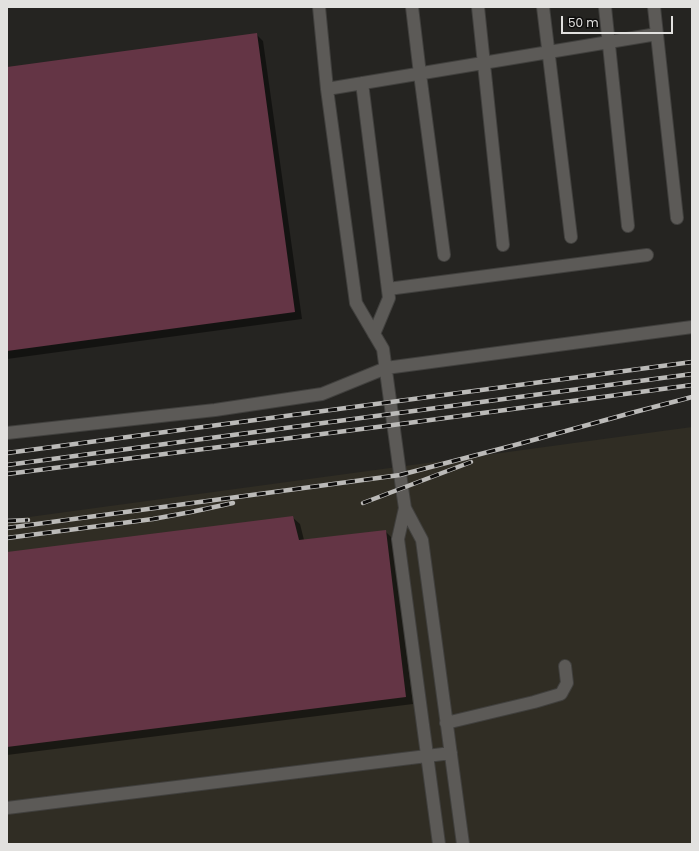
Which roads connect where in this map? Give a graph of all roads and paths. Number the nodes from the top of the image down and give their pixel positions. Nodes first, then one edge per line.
1 (319, 7) edge
2 (412, 7) edge
3 (478, 7) edge
4 (543, 7) edge
5 (605, 7) edge
6 (654, 7) edge
7 (658, 34) junction
8 (609, 42) junction
9 (548, 53) junction
10 (485, 63) junction
11 (420, 74) junction
12 (362, 84) junction
13 (327, 89) junction
14 (677, 218) dead end
15 (628, 226) dead end
16 (572, 237) dead end
17 (503, 245) dead end
18 (444, 255) dead end
19 (647, 255) dead end
20 (388, 289) junction
21 (692, 327) edge
22 (374, 334) junction
23 (386, 368) junction
24 (7, 433) edge
25 (405, 508) junction
26 (565, 666) dead end
27 (446, 723) junction
28 (451, 753) junction
29 (427, 757) junction
30 (7, 808) edge
31 (439, 844) edge
32 (463, 844) edge

1 - 13 street
2 - 11 street
3 - 10 street
4 - 9 street
5 - 8 street
6 - 7 street
7 - 8 street
7 - 14 street
8 - 9 street
8 - 15 street
9 - 10 street
9 - 16 street
10 - 11 street
10 - 17 street
11 - 12 street
11 - 18 street
12 - 13 street
12 - 20 street
13 - 22 street
19 - 20 street
20 - 22 street
21 - 23 street
22 - 23 street
23 - 24 street
23 - 25 street
25 - 27 street
25 - 29 street
26 - 27 street
27 - 28 street
28 - 29 street
28 - 32 street
29 - 30 street
29 - 31 street

